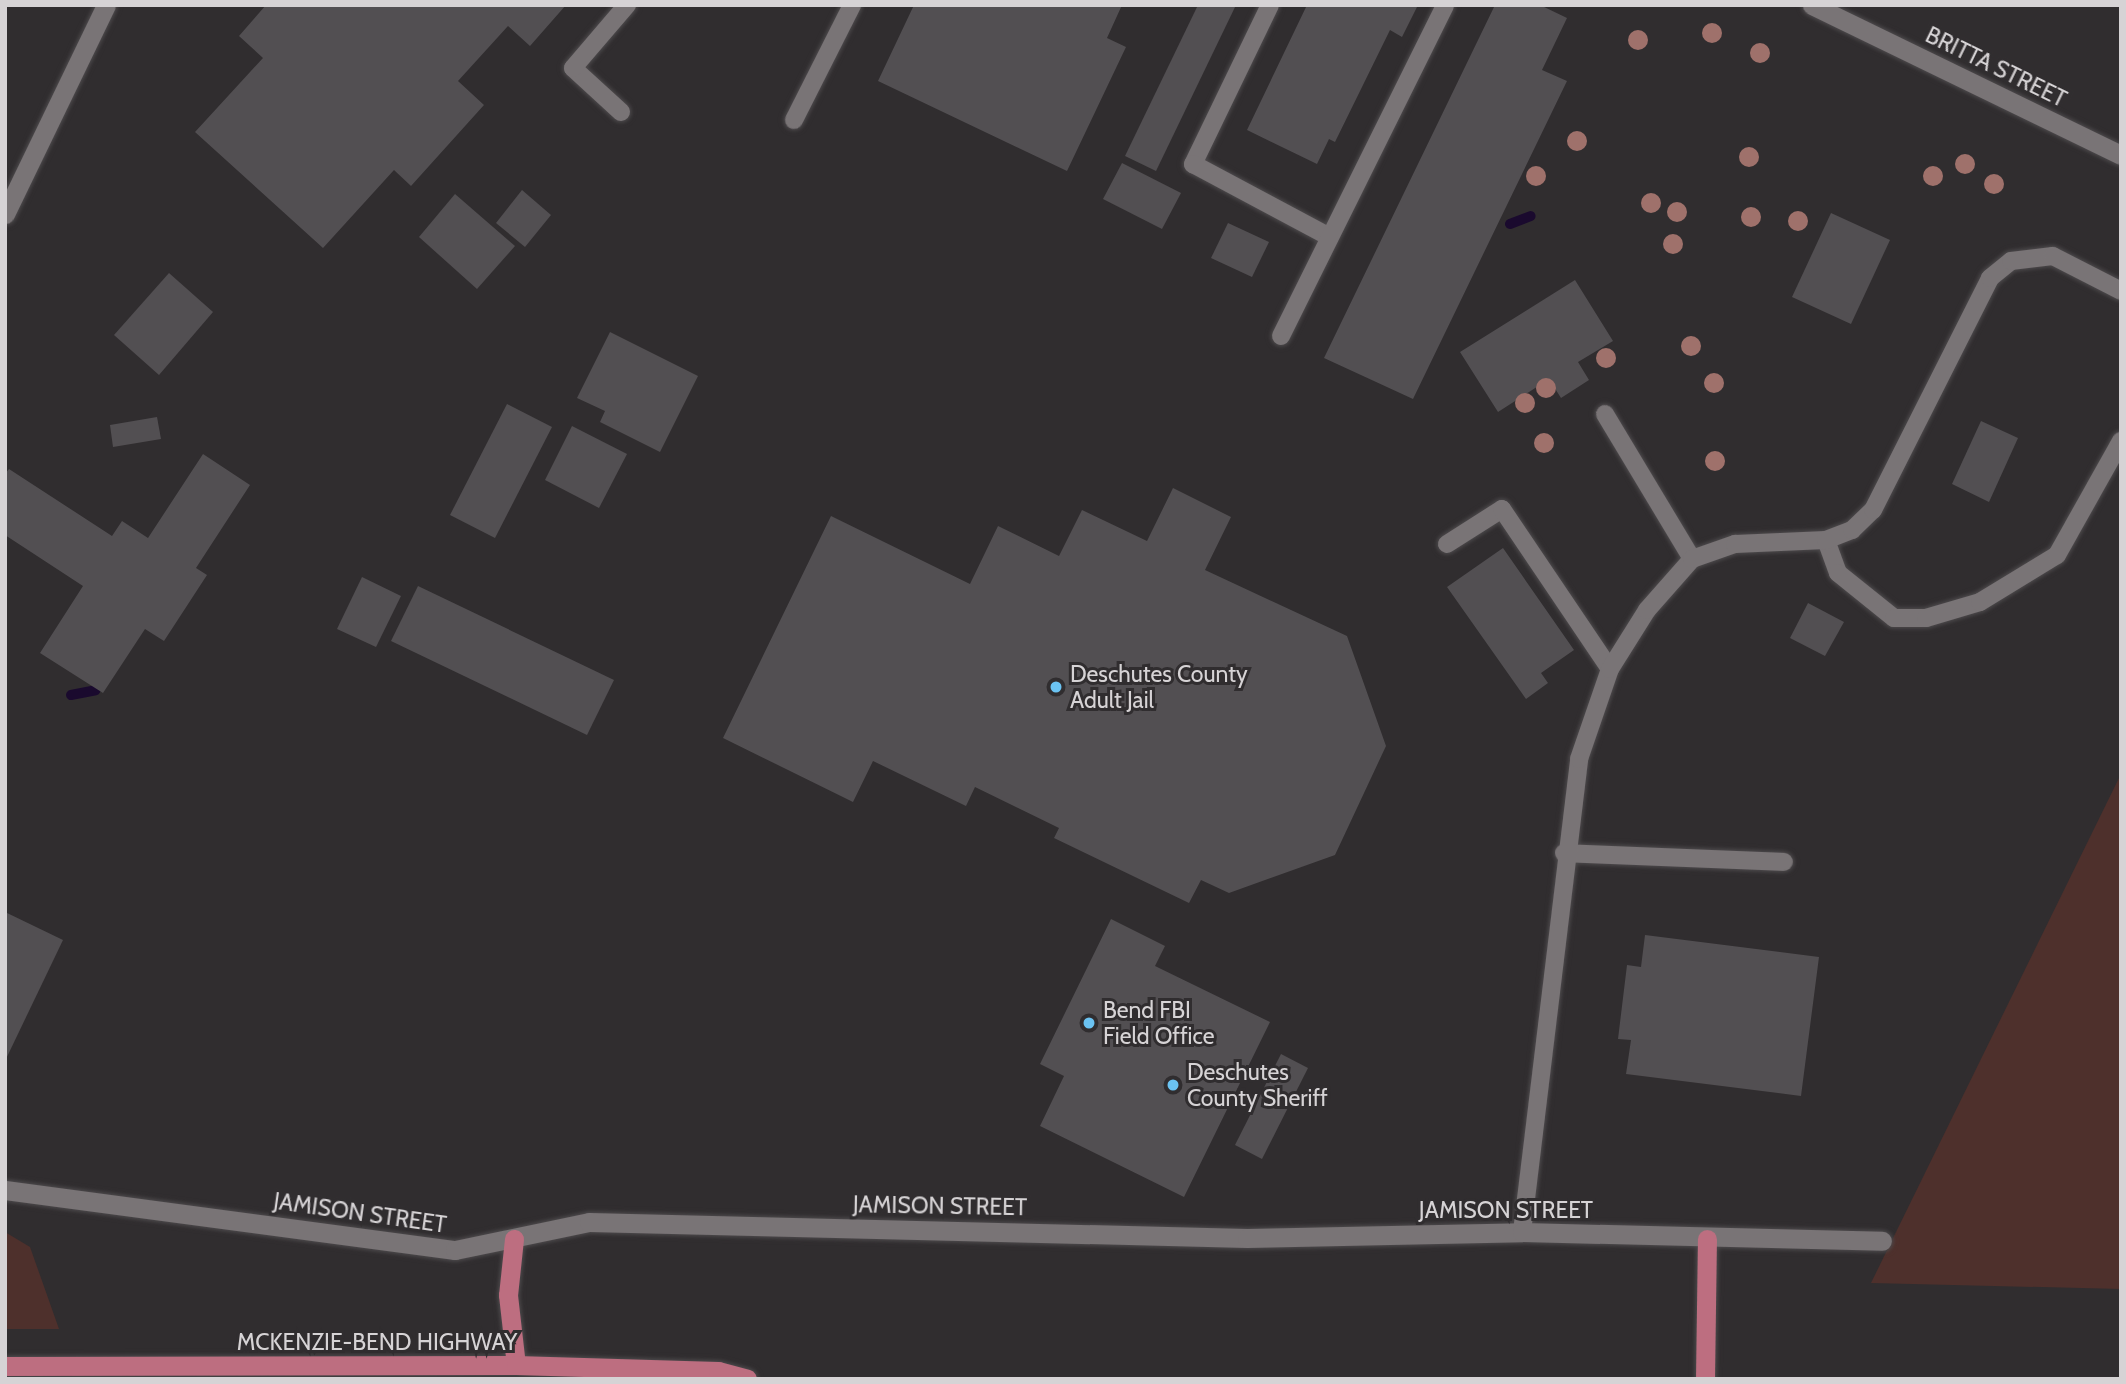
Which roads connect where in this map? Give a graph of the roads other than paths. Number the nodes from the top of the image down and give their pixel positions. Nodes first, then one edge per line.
1 (106, 5) edge
2 (627, 5) edge
3 (852, 5) edge
4 (1270, 5) edge
5 (1445, 5) edge
6 (1812, 5) edge
7 (621, 112) dead end
8 (794, 120) dead end
9 (2121, 155) edge
10 (5, 214) edge
11 (1330, 237) junction
12 (2121, 291) edge
13 (1281, 336) dead end
14 (1605, 414) dead end
15 (2121, 442) edge
16 (1826, 540) junction
17 (1447, 544) dead end
18 (1692, 559) junction
19 (1610, 669) junction
20 (1564, 853) junction
21 (1784, 862) dead end
22 (5, 1190) edge
23 (1522, 1232) junction
24 (514, 1239) junction
25 (1707, 1239) junction
26 (1882, 1241) dead end
27 (516, 1365) junction
28 (5, 1366) edge
29 (747, 1379) edge
30 (1705, 1379) edge

1 - 10 street
2 - 7 lane
3 - 8 lane
4 - 11 lane
5 - 11 lane
6 - 9 street, BRITTA STREET
11 - 13 lane
12 - 16 lane
14 - 18 lane
15 - 16 lane
16 - 18 lane
17 - 19 lane
18 - 19 lane
19 - 20 lane
20 - 21 lane
20 - 23 lane
22 - 24 street, JAMISON STREET
23 - 24 street, JAMISON STREET
23 - 25 street, JAMISON STREET
24 - 27 highway
25 - 26 street, JAMISON STREET
25 - 30 highway
27 - 28 highway, MCKENZIE-BEND HIGHWAY
27 - 29 highway, MCKENZIE-BEND HIGHWAY

